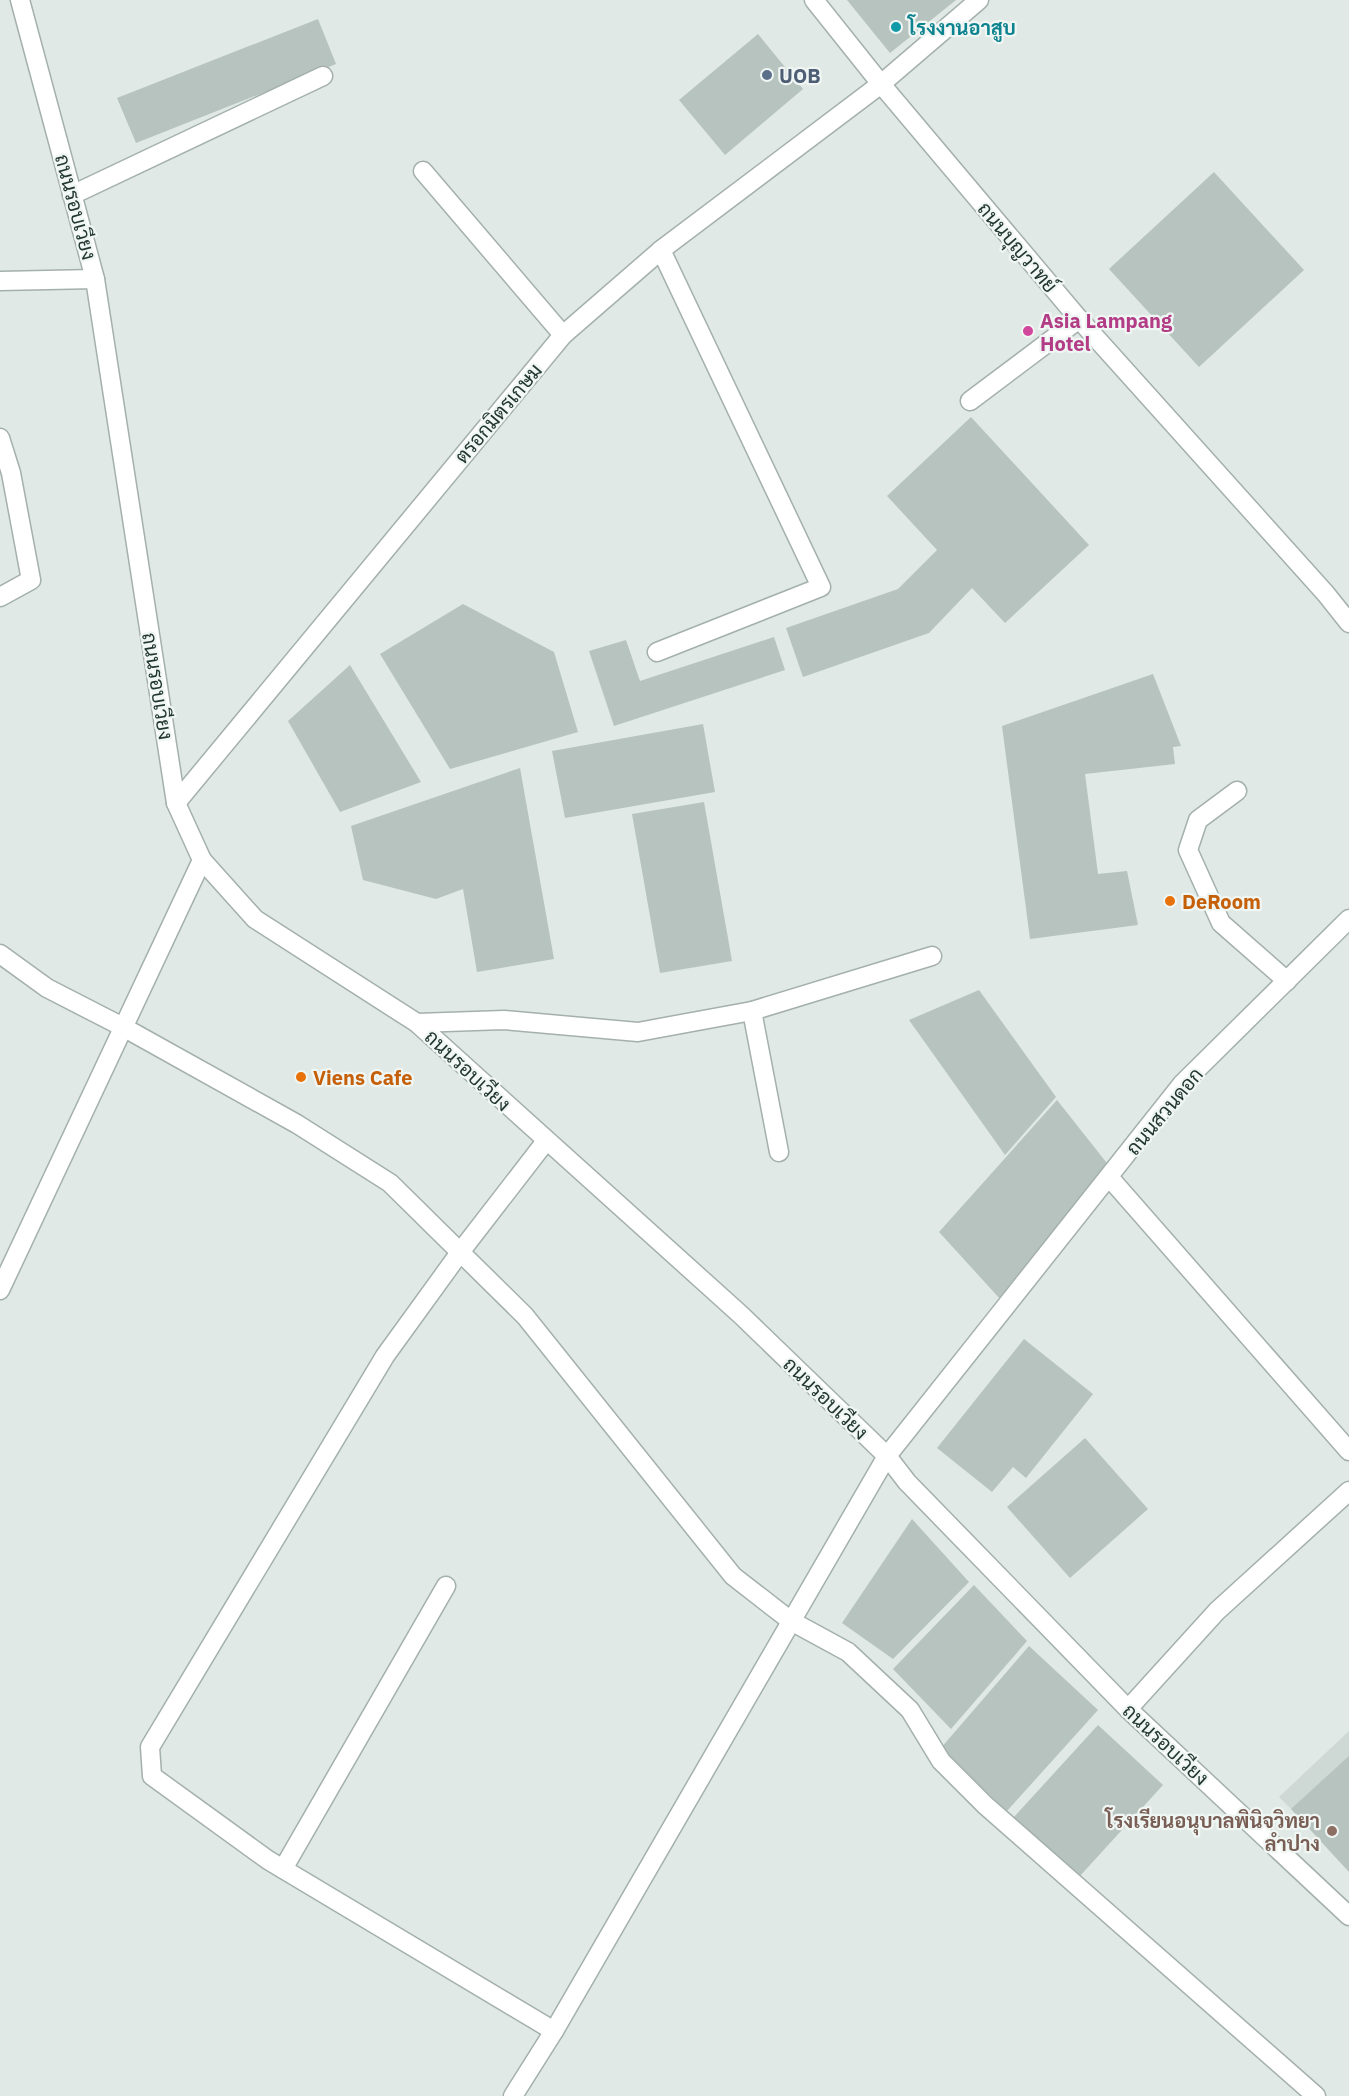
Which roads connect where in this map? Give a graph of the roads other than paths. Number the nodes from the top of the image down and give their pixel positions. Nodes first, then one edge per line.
1 (20, 0) edge
2 (814, 0) edge
3 (979, 0) edge
4 (323, 76) dead end
5 (881, 84) junction
6 (423, 171) dead end
7 (72, 195) junction
8 (662, 250) junction
9 (95, 279) junction
10 (0, 281) edge
11 (1079, 319) junction
12 (563, 334) junction
13 (970, 401) dead end
14 (0, 438) edge
15 (0, 597) edge
16 (1349, 624) edge
17 (657, 652) dead end
18 (1238, 791) dead end
19 (176, 803) junction
20 (202, 860) junction
21 (1349, 920) edge
22 (0, 954) edge
23 (933, 956) dead end
24 (1287, 981) junction
25 (752, 1011) junction
26 (417, 1023) junction
27 (123, 1027) junction
28 (546, 1141) junction
29 (779, 1152) dead end
30 (1109, 1177) junction
31 (461, 1251) junction
32 (0, 1290) edge
33 (1349, 1451) edge
34 (887, 1456) junction
35 (1349, 1491) edge
36 (446, 1586) dead end
37 (790, 1621) junction
38 (1128, 1708) junction
39 (283, 1869) junction
40 (1349, 1916) edge
41 (554, 2031) junction
42 (513, 2096) edge
43 (1316, 2096) edge

1 - 7 street, ถนนรอบเวียง
2 - 5 street, ถนนบุญวาทย์
3 - 5 street, ตรอกมิตรเกษม
4 - 7 street
5 - 8 street, ตรอกมิตรเกษม
5 - 11 street, ถนนบุญวาทย์
6 - 12 street
7 - 9 street, ถนนรอบเวียง
8 - 12 street, ตรอกมิตรเกษม
8 - 17 street
9 - 10 street
9 - 19 street, ถนนรอบเวียง
11 - 13 street
11 - 16 street, ถนนบุญวาทย์
12 - 19 street, ตรอกมิตรเกษม
14 - 15 street
18 - 24 street
19 - 20 street, ถนนรอบเวียง
20 - 26 street, ถนนรอบเวียง
20 - 27 street
21 - 24 street, ถนนสวนดอก
22 - 27 street
23 - 25 street
24 - 30 street, ถนนสวนดอก
25 - 26 street
25 - 29 street
26 - 28 street, ถนนรอบเวียง
27 - 31 street
27 - 32 street
28 - 31 street
28 - 34 street, ถนนรอบเวียง
30 - 33 street
30 - 34 street, ถนนสวนดอก
31 - 37 street
31 - 39 street
34 - 37 street, ถนนสวนดอก
34 - 38 street, ถนนรอบเวียง
35 - 38 street
36 - 39 street
37 - 41 street, ถนนสวนดอก
37 - 43 street
38 - 40 street, ถนนรอบเวียง
39 - 41 street
41 - 42 street, ถนนสวนดอก

